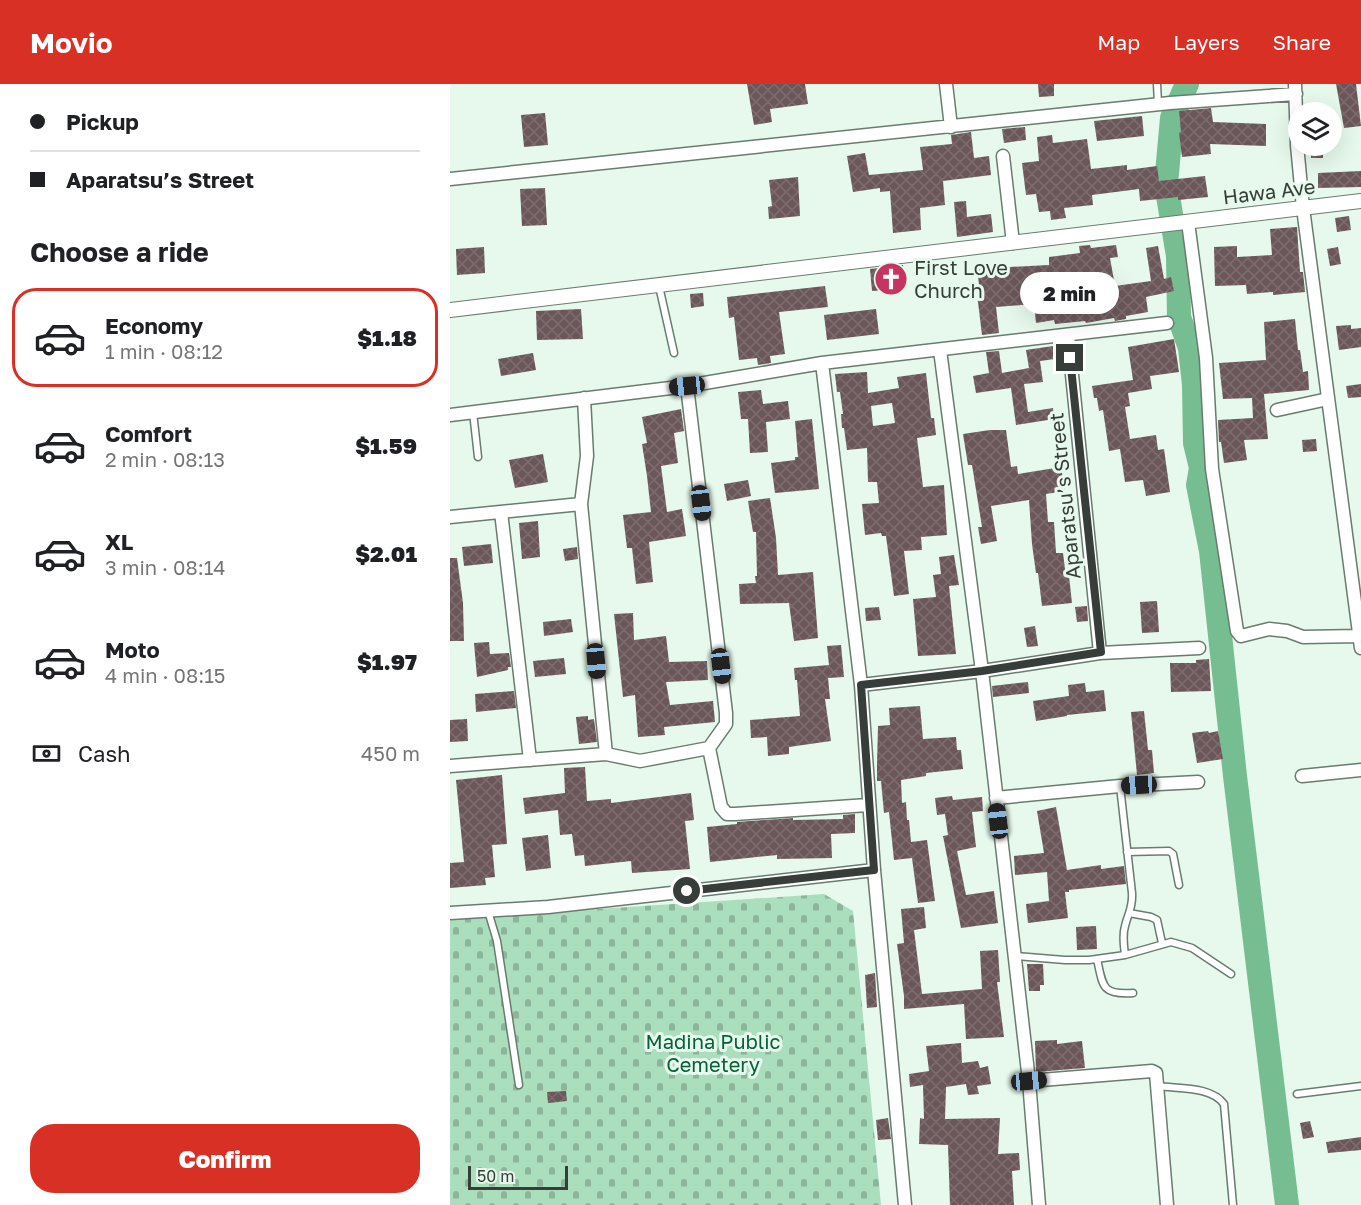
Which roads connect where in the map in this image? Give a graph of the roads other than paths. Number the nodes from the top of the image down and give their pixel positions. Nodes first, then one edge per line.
1 (946, 84) edge
2 (1157, 84) edge
3 (1296, 89) edge
4 (1164, 104) junction
5 (951, 127) junction
6 (1003, 156) dead end
7 (450, 179) edge
8 (1361, 201) edge
9 (1303, 208) junction
10 (1185, 222) junction
11 (1013, 243) junction
12 (659, 285) junction
13 (450, 310) edge
14 (1167, 323) dead end
15 (1068, 335) junction
16 (940, 350) junction
17 (674, 353) dead end
18 (822, 363) junction
19 (687, 386) junction
20 (584, 398) junction
21 (1328, 399) junction
22 (1277, 410) dead end
23 (472, 412) junction
24 (450, 415) edge
25 (478, 458) dead end
26 (581, 504) junction
27 (501, 512) junction
28 (450, 517) edge
29 (1359, 612) edge
30 (1360, 642) edge
31 (1199, 648) dead end
32 (1101, 652) junction
33 (982, 671) junction
34 (861, 685) junction
35 (709, 748) junction
36 (606, 754) junction
37 (530, 760) junction
38 (450, 766) edge
39 (1361, 770) edge
40 (1302, 776) dead end
41 (1198, 782) dead end
42 (1120, 786) junction
43 (996, 798) junction
44 (868, 805) junction
45 (1127, 852) junction
46 (874, 870) junction
47 (1179, 885) dead end
48 (488, 911) junction
49 (450, 913) edge
50 (1129, 914) junction
51 (1162, 944) junction
52 (1014, 956) junction
53 (1125, 956) junction
54 (1097, 959) junction
55 (1231, 974) dead end
56 (1133, 993) dead end
57 (1029, 1081) junction
58 (519, 1085) dead end
59 (1158, 1086) junction
60 (1361, 1086) edge
61 (1297, 1094) dead end
62 (905, 1205) edge
63 (1039, 1205) edge
64 (1167, 1205) edge
65 (1233, 1205) edge

1 - 5 street
2 - 4 lane
3 - 4 street
3 - 9 street
4 - 5 street
5 - 7 street
6 - 11 street
8 - 9 street, Hawa Ave
9 - 10 street, Hawa Ave
9 - 21 street
10 - 11 street, Hawa Ave
10 - 30 street
11 - 12 street, Hawa Ave
12 - 13 street, Hawa Ave
12 - 17 lane
14 - 15 street
15 - 16 street
15 - 32 street, Aparatsu’s Street
16 - 18 street
16 - 33 street
18 - 19 street
18 - 34 street
19 - 20 street
19 - 35 street
20 - 23 street
20 - 26 street
21 - 22 street
21 - 29 street
23 - 24 street
23 - 25 lane
26 - 27 street
26 - 36 street
27 - 28 street
27 - 37 street
29 - 30 street
31 - 32 street
32 - 33 street
33 - 34 street
33 - 43 street
34 - 44 street
35 - 36 street
35 - 44 street
36 - 37 street
37 - 38 street
39 - 40 street
41 - 42 street
42 - 43 street
42 - 45 lane
43 - 52 street
44 - 46 street
45 - 47 lane
45 - 50 lane
46 - 48 street
46 - 62 street
48 - 49 street
48 - 58 lane
50 - 51 lane
50 - 53 lane
51 - 53 lane
51 - 55 lane
52 - 54 lane
52 - 57 street
53 - 54 lane
54 - 56 lane
57 - 59 street
57 - 63 street
59 - 64 street
59 - 65 lane
60 - 61 lane

